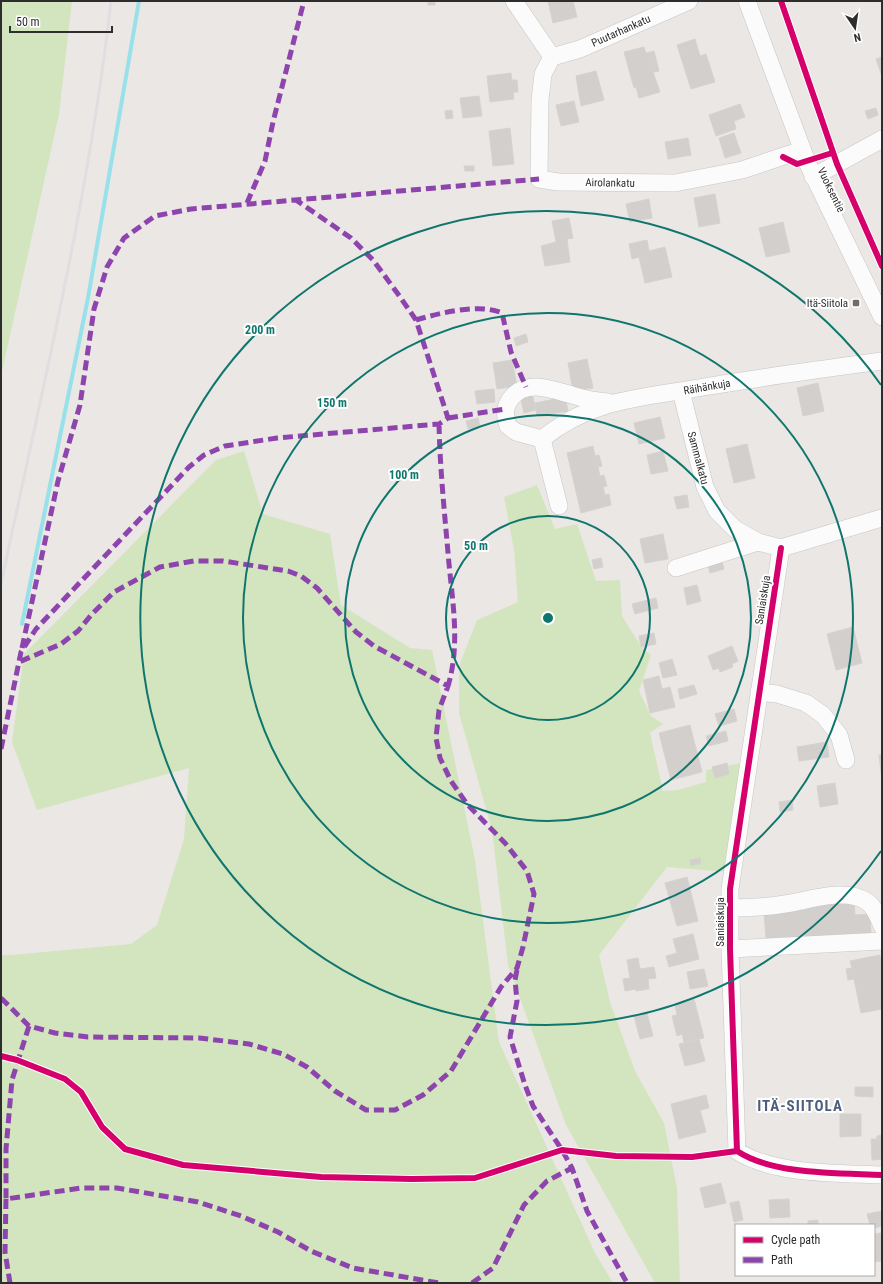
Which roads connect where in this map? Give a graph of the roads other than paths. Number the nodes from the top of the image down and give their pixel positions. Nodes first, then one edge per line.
1 (514, 1) edge
2 (689, 1) edge
3 (747, 1) edge
4 (552, 57) junction
5 (882, 139) edge
6 (802, 150) junction
7 (813, 177) junction
8 (882, 316) edge
9 (882, 361) edge
10 (681, 391) junction
11 (611, 402) junction
12 (542, 439) junction
13 (560, 506) dead end
14 (882, 518) edge
15 (758, 542) junction
16 (781, 548) junction
17 (676, 568) dead end
18 (759, 692) junction
19 (846, 760) dead end
20 (730, 908) junction
21 (882, 926) edge
22 (882, 942) edge
23 (730, 949) junction
24 (882, 1175) edge

1 - 4 street
2 - 4 street, Puutarhankatu
3 - 6 street, Vuoksentie
4 - 6 street, Airolankatu
5 - 7 street
6 - 7 street, Vuoksentie
7 - 8 street, Vuoksentie
9 - 10 street, Räihänkuja
10 - 11 street, Räihänkuja
10 - 15 street, Sammalkatu
11 - 12 street, Räihänkuja
11 - 12 street
12 - 13 street
14 - 16 street
15 - 16 street, Sammalkatu
15 - 17 street
16 - 18 street, Saniaiskuja
18 - 19 street
18 - 20 street, Saniaiskuja
20 - 21 street
20 - 23 street, Saniaiskuja
22 - 23 street
23 - 24 street, Saniaiskuja

